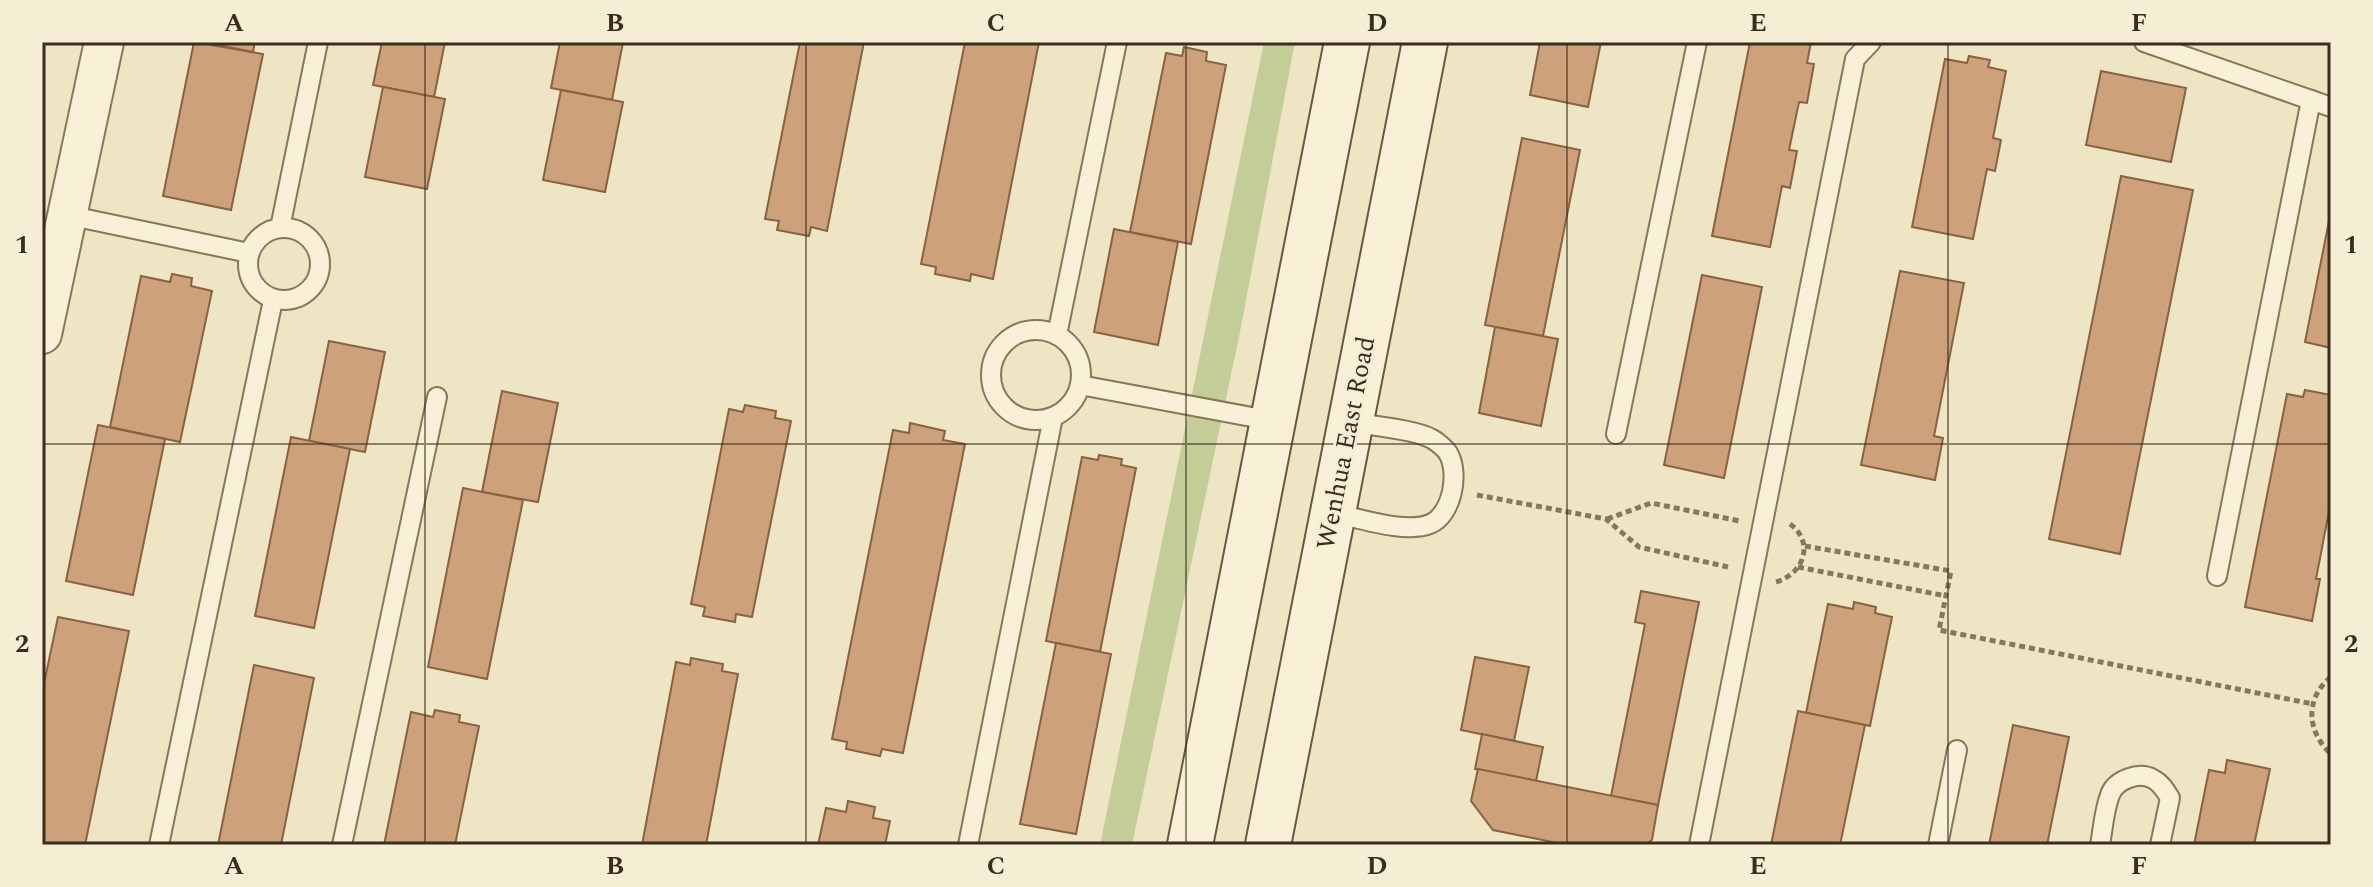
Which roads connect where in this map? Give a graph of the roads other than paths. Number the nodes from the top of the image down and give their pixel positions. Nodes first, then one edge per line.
1 (104, 42) edge
2 (318, 42) edge
3 (1117, 42) edge
4 (1347, 42) edge
5 (1425, 42) edge
6 (1697, 42) edge
7 (1871, 42) edge
8 (2144, 42) edge
9 (2311, 100) junction
10 (2331, 107) edge
11 (67, 215) junction
12 (280, 228) junction
13 (249, 253) junction
14 (273, 300) junction
15 (42, 334) edge
16 (1057, 335) junction
17 (1080, 385) junction
18 (437, 397) dead end
19 (1053, 417) junction
20 (1273, 421) junction
21 (1351, 422) junction
22 (1616, 434) dead end
23 (1333, 513) junction
24 (2217, 576) dead end
25 (1957, 750) dead end
26 (159, 845) edge
27 (342, 845) edge
28 (968, 845) edge
29 (1190, 845) edge
30 (1268, 845) edge
31 (1699, 845) edge
32 (1938, 845) edge
33 (2100, 845) edge
34 (2160, 845) edge

1 - 11 street
2 - 12 lane
3 - 16 lane
4 - 20 main road
5 - 21 main road, Wenhua East Road
6 - 22 lane
7 - 31 lane
8 - 9 lane
9 - 10 lane
9 - 24 lane
11 - 13 lane
11 - 15 street
12 - 13 lane
12 - 14 lane
13 - 14 lane
14 - 26 lane
16 - 17 lane
16 - 19 lane
17 - 19 lane
17 - 20 lane
18 - 27 lane
19 - 28 lane
20 - 29 main road
21 - 23 main road, Wenhua East Road
21 - 23 lane
23 - 30 main road, Wenhua East Road
25 - 32 lane
33 - 34 lane

